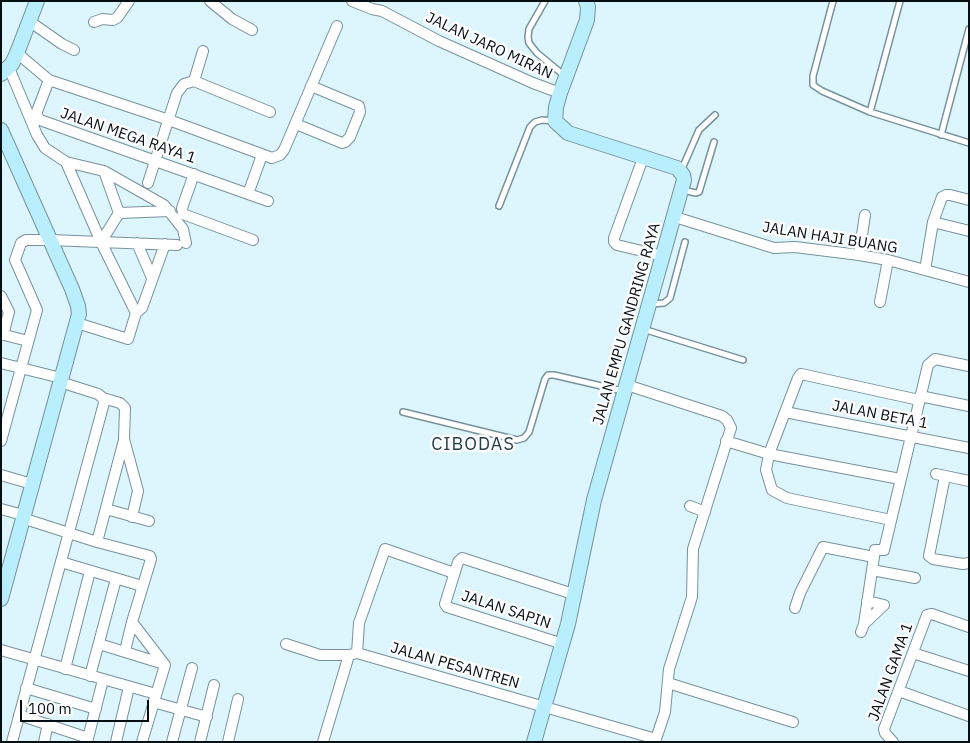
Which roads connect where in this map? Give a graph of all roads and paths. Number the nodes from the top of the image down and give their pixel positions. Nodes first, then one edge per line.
1 (37, 1) edge
2 (130, 1) edge
3 (210, 1) edge
4 (352, 1) edge
5 (546, 1) edge
6 (586, 1) edge
7 (833, 1) edge
8 (900, 1) edge
9 (374, 5) edge
10 (30, 21) junction
11 (94, 22) dead end
12 (337, 26) dead end
13 (969, 29) edge
14 (252, 30) dead end
15 (74, 50) dead end
16 (203, 52) dead end
17 (17, 53) junction
18 (5, 71) edge
19 (566, 77) junction
20 (49, 80) junction
21 (194, 81) junction
22 (311, 86) junction
23 (560, 93) junction
24 (270, 112) dead end
25 (870, 112) junction
26 (715, 115) dead end
27 (169, 120) junction
28 (555, 121) junction
29 (296, 124) junction
30 (1, 130) edge
31 (941, 135) junction
32 (714, 142) dead end
33 (969, 143) edge
34 (262, 155) junction
35 (643, 158) junction
36 (155, 160) junction
37 (66, 162) junction
38 (104, 171) junction
39 (681, 171) junction
40 (194, 174) junction
41 (148, 183) dead end
42 (682, 190) junction
43 (248, 194) junction
44 (969, 200) edge
45 (268, 201) dead end
46 (499, 206) dead end
47 (170, 211) junction
48 (119, 213) junction
49 (865, 215) dead end
50 (675, 217) junction
51 (933, 222) junction
52 (969, 231) edge
53 (50, 240) junction
54 (253, 240) dead end
55 (101, 242) junction
56 (685, 242) dead end
57 (137, 243) junction
58 (165, 244) junction
59 (860, 255) junction
60 (663, 256) junction
61 (888, 260) junction
62 (924, 270) junction
63 (152, 278) junction
64 (969, 282) edge
65 (1, 296) edge
66 (880, 302) dead end
67 (650, 304) junction
68 (136, 313) junction
69 (77, 323) junction
70 (642, 329) junction
71 (2, 335) edge
72 (28, 341) junction
73 (743, 360) dead end
74 (1, 363) edge
75 (969, 366) edge
76 (22, 368) junction
77 (60, 380) junction
78 (626, 388) junction
79 (103, 398) junction
80 (920, 398) junction
81 (969, 406) edge
82 (403, 412) dead end
83 (785, 412) junction
84 (911, 436) junction
85 (124, 440) junction
86 (726, 440) junction
87 (1, 441) edge
88 (969, 448) edge
89 (769, 454) junction
90 (1, 475) edge
91 (900, 479) junction
92 (969, 481) edge
93 (32, 484) junction
94 (690, 506) dead end
95 (1, 509) edge
96 (106, 509) junction
97 (705, 512) junction
98 (132, 517) junction
99 (25, 518) junction
100 (891, 520) junction
101 (149, 522) dead end
102 (68, 533) junction
103 (97, 542) junction
104 (874, 557) junction
105 (61, 562) junction
106 (969, 563) edge
107 (872, 570) junction
108 (90, 571) junction
109 (454, 573) junction
110 (915, 578) dead end
111 (116, 579) junction
112 (142, 586) junction
113 (573, 594) junction
114 (1, 599) edge
115 (867, 601) junction
116 (795, 608) dead end
117 (132, 622) junction
118 (969, 627) edge
119 (99, 644) junction
120 (286, 644) dead end
121 (563, 644) junction
122 (1, 650) edge
123 (124, 651) junction
124 (913, 653) junction
125 (353, 654) junction
126 (34, 660) junction
127 (165, 665) junction
128 (192, 668) dead end
129 (65, 669) junction
130 (969, 671) edge
131 (90, 676) junction
132 (103, 680) junction
133 (668, 683) junction
134 (214, 685) dead end
135 (129, 687) junction
136 (26, 688) junction
137 (899, 691) junction
138 (154, 698) junction
139 (238, 699) dead end
140 (544, 708) junction
141 (96, 709) junction
142 (181, 710) junction
143 (19, 715) junction
144 (969, 716) edge
145 (207, 718) junction
146 (793, 722) dead end
147 (48, 724) junction
148 (87, 740) edge
149 (655, 741) edge
150 (12, 742) edge
151 (44, 742) edge
152 (116, 742) edge
153 (142, 742) edge
154 (172, 742) edge
155 (200, 742) edge
156 (228, 742) edge
157 (323, 742) edge
158 (534, 742) edge
159 (893, 742) edge

1 - 10 street
2 - 11 street
3 - 14 street
4 - 9 street, JALAN JARO MIRAN
5 - 19 lane
6 - 19 street
7 - 25 lane
8 - 25 lane
9 - 23 street, JALAN JARO MIRAN
10 - 15 street
10 - 17 street
12 - 22 street
13 - 31 lane
16 - 21 street
17 - 18 street
17 - 20 street
18 - 37 street
19 - 23 street
20 - 27 street
20 - 36 street, JALAN MEGA RAYA 1
21 - 24 street
21 - 27 street
22 - 29 street
22 - 29 street
23 - 28 street
25 - 31 lane
26 - 39 lane
27 - 34 street
27 - 36 street
28 - 35 street
28 - 46 lane
29 - 34 street
30 - 53 street
31 - 33 lane
32 - 42 lane
34 - 43 street
35 - 39 street
35 - 60 street
36 - 40 street, JALAN MEGA RAYA 1
36 - 41 street
37 - 38 street
37 - 55 street
38 - 47 street
38 - 48 street
39 - 42 street, JALAN EMPU GANDRING RAYA
40 - 43 street, JALAN MEGA RAYA 1
40 - 54 street
42 - 50 street, JALAN EMPU GANDRING RAYA
43 - 45 street, JALAN MEGA RAYA 1
44 - 51 street
47 - 48 street
47 - 58 street
48 - 55 street
49 - 59 street
50 - 59 street, JALAN HAJI BUANG
50 - 60 street, JALAN EMPU GANDRING RAYA
51 - 52 street
51 - 62 street
53 - 55 street
53 - 69 street
53 - 72 street
55 - 57 street
55 - 68 street
56 - 67 lane
57 - 58 street
57 - 63 street
58 - 63 street
59 - 61 street, JALAN HAJI BUANG
60 - 67 street, JALAN EMPU GANDRING RAYA
61 - 62 street, JALAN HAJI BUANG
61 - 66 street
62 - 64 street, JALAN HAJI BUANG
63 - 68 street
65 - 71 street
67 - 70 street, JALAN EMPU GANDRING RAYA
68 - 69 street
69 - 77 street
70 - 73 lane
70 - 78 street, JALAN EMPU GANDRING RAYA
71 - 72 street
72 - 76 street
74 - 76 street
75 - 80 street
76 - 77 street
76 - 87 street
77 - 79 street
77 - 93 street
78 - 82 lane
78 - 86 street
78 - 113 street, JALAN EMPU GANDRING RAYA
79 - 85 street
79 - 102 street
80 - 81 street
80 - 83 street
80 - 84 street
83 - 84 street, JALAN BETA 1
83 - 89 street
84 - 88 street, JALAN BETA 1
84 - 91 street
85 - 96 street
85 - 98 street
86 - 89 street
86 - 97 street
89 - 91 street
89 - 100 street
90 - 93 street
91 - 100 street
92 - 106 street
93 - 99 street
94 - 97 street
95 - 99 street
96 - 98 street
96 - 103 street
97 - 133 street
98 - 101 street
99 - 102 street
99 - 114 street
100 - 104 street
102 - 103 street
102 - 105 street
103 - 112 street
104 - 107 street
104 - 116 street
105 - 108 street
105 - 126 street
107 - 110 street
107 - 115 street
108 - 111 street
108 - 129 street
109 - 113 street
109 - 121 street, JALAN SAPIN
109 - 125 street
111 - 112 street
111 - 119 street
112 - 117 street
113 - 121 street, JALAN EMPU GANDRING RAYA
115 - 115 street
117 - 123 street
117 - 127 street
118 - 124 street, JALAN GAMA 1
119 - 123 street
119 - 131 street
120 - 125 street, JALAN PESANTREN
121 - 140 street, JALAN EMPU GANDRING RAYA
122 - 126 street
123 - 127 street
124 - 130 street
124 - 137 street, JALAN GAMA 1
125 - 140 street, JALAN PESANTREN
125 - 157 street
126 - 129 street
126 - 136 street
127 - 138 street
128 - 142 street
129 - 131 street
131 - 132 street
132 - 135 street
132 - 141 street
133 - 146 street
133 - 149 street
134 - 145 street
135 - 138 street
135 - 152 street
136 - 141 street
136 - 143 street
137 - 144 street
137 - 159 street, JALAN GAMA 1
138 - 142 street
138 - 153 street
139 - 156 street
140 - 149 street, JALAN PESANTREN
140 - 158 street, JALAN EMPU GANDRING RAYA
141 - 148 street
142 - 145 street
142 - 154 street
143 - 147 street
143 - 150 street
145 - 155 street
147 - 148 street
147 - 151 street

